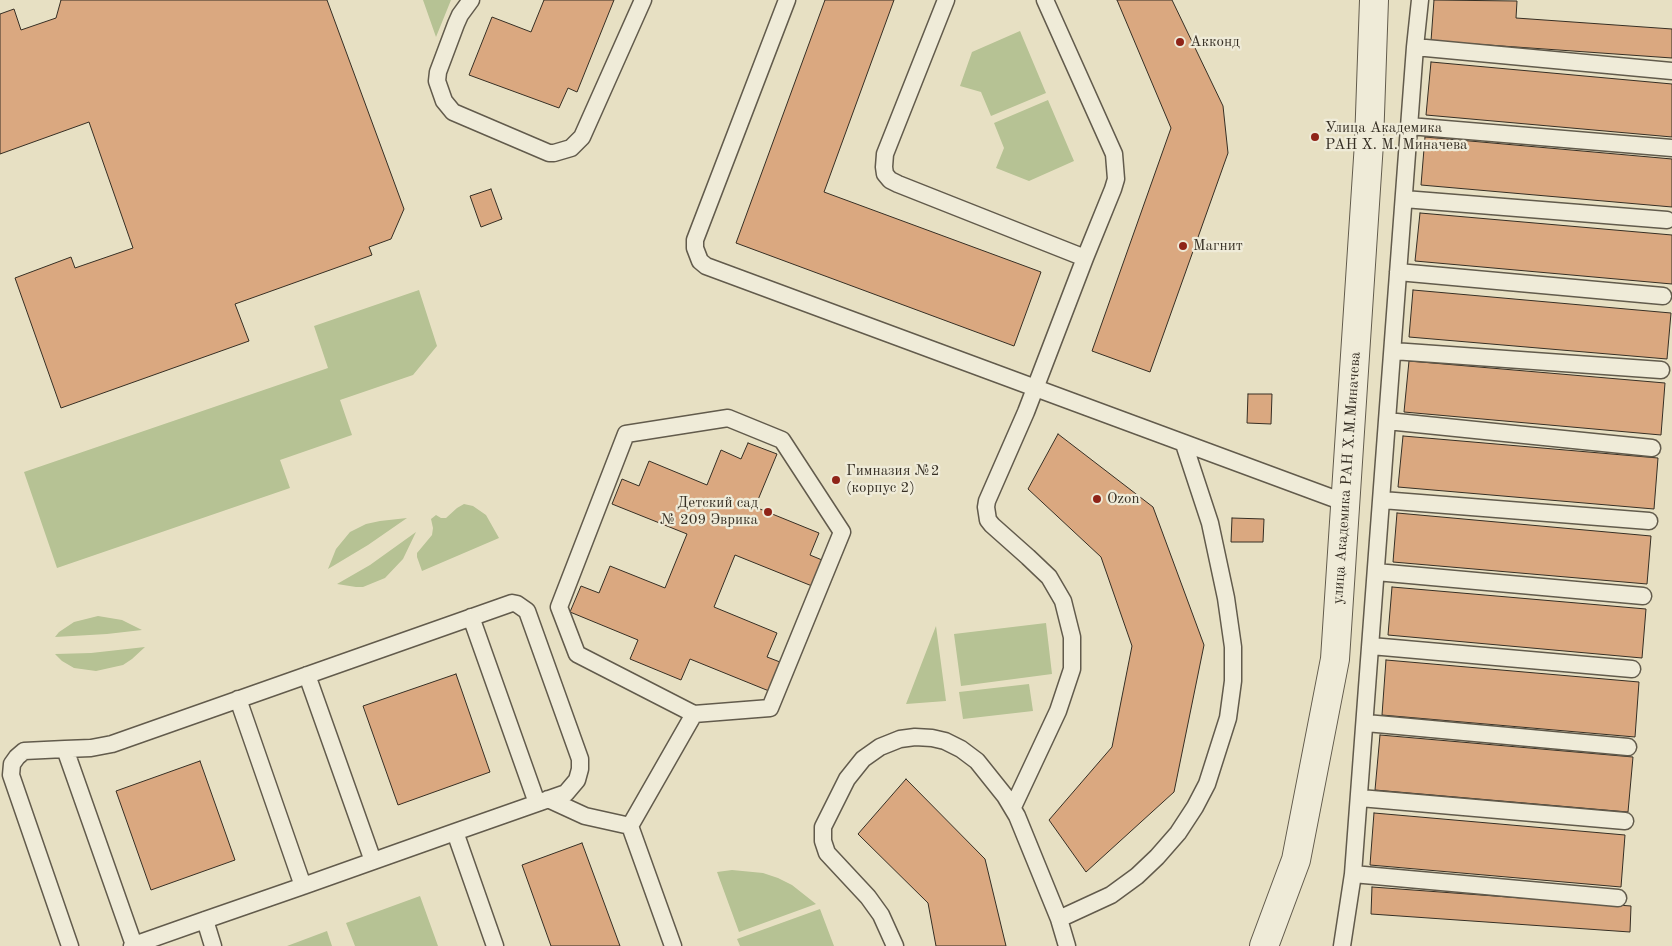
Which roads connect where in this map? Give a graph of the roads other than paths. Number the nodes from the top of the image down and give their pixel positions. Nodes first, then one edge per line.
1 (471, 0) edge
2 (643, 0) edge
3 (788, 0) edge
4 (946, 0) edge
5 (1045, 0) edge
6 (1374, 0) edge
7 (1420, 0) edge
8 (1415, 47) junction
9 (1672, 71) edge
10 (1409, 126) junction
11 (1672, 148) edge
12 (1404, 199) junction
13 (1667, 220) dead end
14 (1085, 258) junction
15 (1398, 272) junction
16 (1663, 296) dead end
17 (1393, 351) junction
18 (1661, 370) dead end
19 (1034, 388) junction
20 (1387, 421) junction
21 (1184, 444) junction
22 (1652, 448) dead end
23 (1382, 500) junction
24 (1346, 504) junction
25 (1649, 521) dead end
26 (1376, 572) junction
27 (1643, 596) dead end
28 (471, 617) junction
29 (1371, 646) junction
30 (1632, 669) dead end
31 (307, 675) junction
32 (238, 699) junction
33 (694, 714) junction
34 (1366, 723) junction
35 (1628, 747) dead end
36 (65, 749) junction
37 (1360, 798) junction
38 (543, 801) junction
39 (1013, 806) junction
40 (1625, 821) dead end
41 (630, 826) junction
42 (455, 832) junction
43 (373, 861) junction
44 (1353, 874) junction
45 (303, 886) junction
46 (1618, 898) dead end
47 (1058, 919) junction
48 (205, 920) junction
49 (70, 946) edge
50 (133, 946) edge
51 (214, 946) edge
52 (495, 946) edge
53 (673, 946) edge
54 (894, 946) edge
55 (1068, 946) edge
56 (1264, 946) edge
57 (1342, 946) edge

1 - 2 lane
3 - 19 lane
4 - 14 lane
5 - 14 lane
6 - 24 street, улица Академика РАН Х.М.Миначева
7 - 8 lane
8 - 9 lane
8 - 10 lane
10 - 11 lane
10 - 12 lane
12 - 13 lane
12 - 15 lane
14 - 19 lane
15 - 16 lane
15 - 17 lane
17 - 18 lane
17 - 20 lane
19 - 21 lane
19 - 39 lane
20 - 22 lane
20 - 23 lane
21 - 24 lane
21 - 47 lane
23 - 25 lane
23 - 26 lane
24 - 56 street, улица Академика РАН Х.М.Миначева
26 - 27 lane
26 - 29 lane
28 - 31 lane
28 - 38 lane
28 - 38 lane
29 - 30 lane
29 - 34 lane
31 - 32 lane
31 - 43 lane
32 - 36 lane
32 - 45 lane
33 - 33 lane
33 - 41 lane
34 - 35 lane
34 - 37 lane
36 - 49 lane
36 - 50 lane
37 - 40 lane
37 - 44 lane
38 - 41 lane
38 - 42 lane
39 - 47 lane
39 - 54 lane
41 - 53 lane
42 - 43 lane
42 - 52 lane
43 - 45 lane
44 - 46 lane
44 - 57 lane
45 - 48 lane
47 - 55 lane
48 - 50 lane
48 - 51 lane

